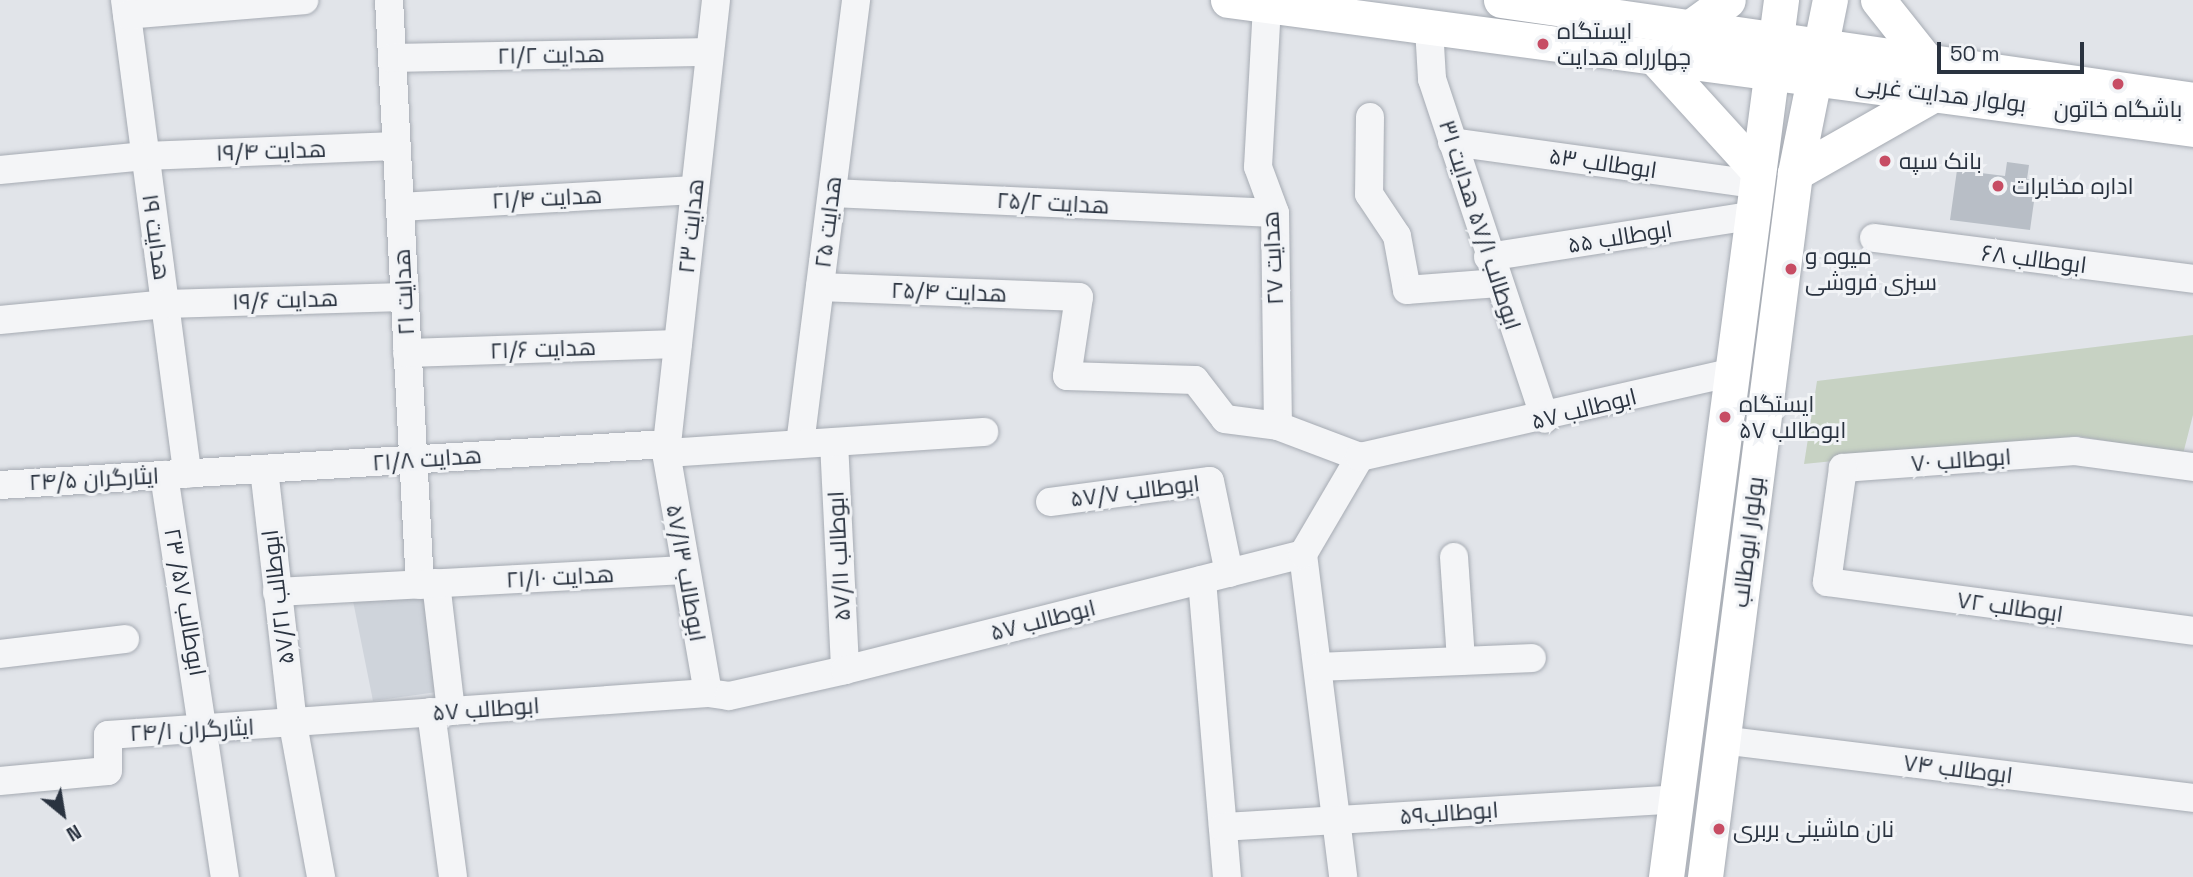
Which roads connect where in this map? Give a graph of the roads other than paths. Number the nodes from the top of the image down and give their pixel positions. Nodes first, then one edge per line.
1 (304, 0) edge
2 (388, 0) edge
3 (716, 0) edge
4 (856, 0) edge
5 (1501, 0) edge
6 (1728, 0) edge
7 (1781, 0) edge
8 (1830, 0) edge
9 (1878, 0) edge
10 (1252, 2) edge
11 (126, 7) edge
12 (1429, 28) junction
13 (1688, 29) junction
14 (710, 52) junction
15 (1772, 57) junction
16 (392, 58) junction
17 (1656, 59) junction
18 (1817, 63) junction
19 (1932, 78) junction
20 (2193, 100) edge
21 (1370, 117) dead end
22 (2193, 129) edge
23 (1452, 142) junction
24 (396, 146) junction
25 (145, 156) junction
26 (0, 170) edge
27 (1796, 173) junction
28 (695, 190) junction
29 (1754, 190) junction
30 (832, 193) junction
31 (400, 207) junction
32 (1275, 213) junction
33 (1874, 238) dead end
34 (1493, 270) junction
35 (2193, 279) edge
36 (820, 287) junction
37 (404, 297) junction
38 (165, 304) junction
39 (0, 320) edge
40 (678, 344) junction
41 (407, 353) junction
42 (1731, 373) junction
43 (1545, 419) junction
44 (1278, 426) junction
45 (984, 432) dead end
46 (834, 442) junction
47 (800, 444) junction
48 (667, 448) junction
49 (1360, 457) junction
50 (413, 460) junction
51 (2193, 467) edge
52 (264, 469) junction
53 (176, 474) junction
54 (1716, 481) junction
55 (0, 485) edge
56 (1050, 502) dead end
57 (1749, 536) junction
58 (1303, 555) junction
59 (1454, 557) dead end
60 (684, 570) junction
61 (1215, 577) junction
62 (1827, 582) joint
63 (428, 584) junction
64 (276, 592) junction
65 (2193, 631) edge
66 (125, 639) dead end
67 (0, 654) edge
68 (1532, 658) dead end
69 (1461, 661) junction
70 (1319, 667) junction
71 (845, 670) junction
72 (708, 693) junction
73 (441, 712) junction
74 (293, 724) junction
75 (207, 730) junction
76 (1722, 740) junction
77 (0, 781) edge
78 (2193, 798) edge
79 (1675, 799) junction
80 (1340, 820) junction
81 (1223, 827) junction
82 (225, 877) edge
83 (321, 877) edge
84 (453, 877) edge
85 (1227, 877) edge
86 (1343, 877) edge
87 (1665, 877) edge
88 (1705, 877) edge

1 - 11 street
2 - 16 street, هدایت ۲۱
3 - 14 street, هدایت ۲۳
4 - 30 street, هدایت ۲۵
5 - 13 main road
6 - 13 main road
7 - 15 main road, بولوار ابوطالب
8 - 18 main road, بولوار ابوطالب
9 - 19 main road
10 - 12 main road
10 - 32 street, هدایت ۲۷
11 - 25 street, هدایت ۱۹
12 - 17 main road
12 - 23 street, ابوطالب ۵۷/۱ هدایت ۳۱
13 - 15 main road
14 - 16 street, هدایت ۲۱/۲
14 - 28 street, هدایت ۲۳
15 - 17 main road
15 - 18 main road, بولوار هدایت غربی
15 - 29 main road, بولوار ابوطالب
16 - 24 street, هدایت ۲۱
17 - 29 main road
18 - 19 main road, بولوار هدایت غربی
18 - 27 main road, بولوار ابوطالب
19 - 20 main road, بولوار هدایت غربی
19 - 22 main road, بولوار هدایت غربی
19 - 27 main road
21 - 34 street, ابوطالب ۵۵
23 - 29 street, ابوطالب ۵۳
23 - 34 street, ابوطالب ۵۷/۱ هدایت ۳۱
24 - 25 street, هدایت ۱۹/۴
24 - 31 street, هدایت ۲۱
25 - 26 street, هدایت ۱۹/۴
25 - 38 street, هدایت ۱۹
27 - 57 main road, بولوار ابوطالب
28 - 31 street, هدایت ۲۱/۴
28 - 40 street, هدایت ۲۳
29 - 34 street, ابوطالب ۵۵
29 - 42 main road, بولوار ابوطالب
30 - 32 street, هدایت ۲۵/۲
30 - 36 street, هدایت ۲۵
31 - 37 street, هدایت ۲۱
32 - 44 street, هدایت ۲۷
33 - 35 street, ابوطالب ۶۸
34 - 43 street, ابوطالب ۵۷/۱ هدایت ۳۱
36 - 44 street, هدایت ۲۵/۴
36 - 47 street, هدایت ۲۵
37 - 38 street, هدایت ۱۹/۶
37 - 41 street, هدایت ۲۱
38 - 39 street, هدایت ۱۹/۶
38 - 53 street, هدایت ۱۹
40 - 41 street, هدایت ۲۱/۶
40 - 48 street, هدایت ۲۳
41 - 50 street, هدایت ۲۱
42 - 43 street, ابوطالب ۵۷
42 - 54 main road, بولوار ابوطالب
43 - 49 street, ابوطالب ۵۷
44 - 49 street
45 - 46 street, هدایت ۲۱/۸
46 - 47 street, هدایت ۲۱/۸
46 - 71 street, ابوطالب ۵۷/۱۱
47 - 48 street, هدایت ۲۱/۸
48 - 50 street, هدایت ۲۱/۸
48 - 60 street, ابوطالب ۵۷/۱۳
49 - 58 street
50 - 52 street, هدایت ۲۱/۸
50 - 63 street, هدایت ۲۱
51 - 62 street, ابوطالب ۷۰
52 - 53 street, هدایت ۲۱/۸
52 - 64 street, ابوطالب ۵۷/۲۱
53 - 55 street, ایثارگران ۲۴/۵
53 - 75 street, ابوطالب ۵۷/ ۲۳
54 - 57 main road
54 - 79 main road, بولوار ابوطالب
56 - 61 street, ابوطالب ۵۷/۷
57 - 76 main road, بولوار ابوطالب
58 - 61 street, ابوطالب ۵۷
58 - 70 street
59 - 69 street
60 - 63 street, هدایت ۲۱/۱۰
60 - 72 street, ابوطالب ۵۷/۱۳
61 - 71 street, ابوطالب ۵۷
61 - 81 street
62 - 65 street, ابوطالب ۷۲
63 - 64 street, هدایت ۲۱/۱۰
63 - 73 street, هدایت ۲۱
64 - 74 street, ابوطالب ۵۷/۲۱
66 - 67 street
68 - 69 street
69 - 70 street
70 - 80 street
71 - 72 street, ابوطالب ۵۷
72 - 73 street, ابوطالب ۵۷
73 - 74 street, ابوطالب ۵۷
73 - 84 street, هدایت ۲۱
74 - 75 street, ایثارگران ۲۴/۱
74 - 83 street, ابوطالب ۵۷/۲۱
75 - 77 street, ایثارگران ۲۴/۱
75 - 82 street, ابوطالب ۵۷/ ۲۳
76 - 78 street, ابوطالب ۷۴
76 - 88 main road, بولوار ابوطالب
79 - 80 street, ابوطالب۵۹
79 - 87 main road, بولوار ابوطالب
80 - 81 street, ابوطالب۵۹
80 - 86 street
81 - 85 street

